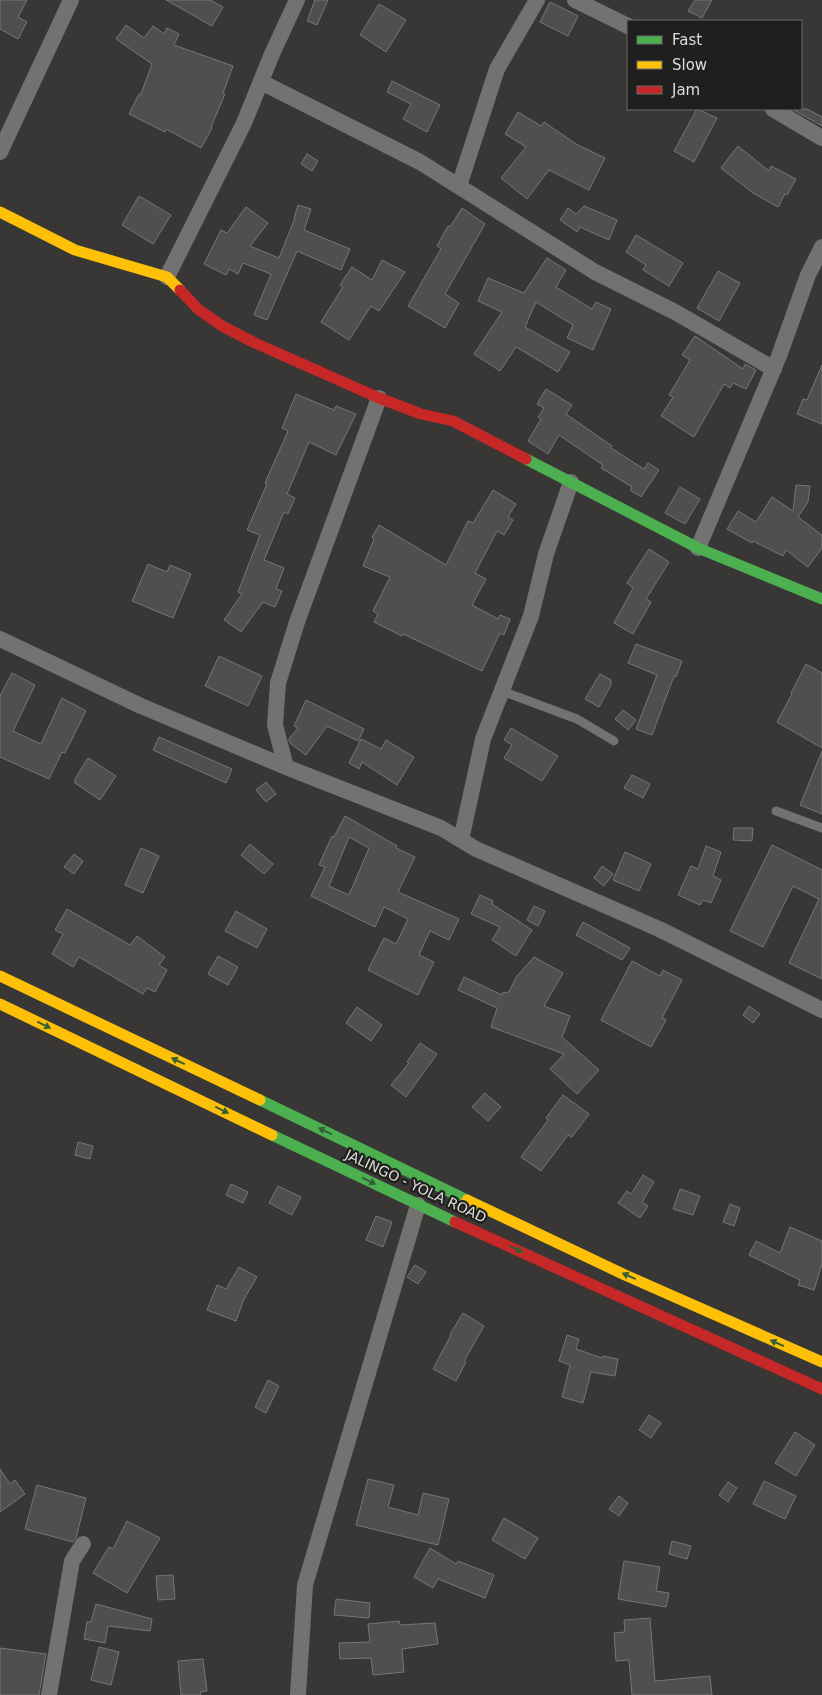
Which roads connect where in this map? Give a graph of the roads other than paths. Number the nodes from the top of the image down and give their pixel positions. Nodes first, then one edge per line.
1 (71, 0) edge
2 (297, 0) edge
3 (537, 0) edge
4 (575, 0) edge
5 (627, 26) edge
6 (261, 82) junction
7 (775, 110) edge
8 (822, 138) edge
9 (0, 152) edge
10 (459, 186) junction
11 (0, 212) edge
12 (822, 247) edge
13 (167, 277) junction
14 (774, 369) junction
15 (379, 398) junction
16 (571, 482) junction
17 (698, 548) junction
18 (822, 599) edge
19 (0, 639) edge
20 (502, 691) junction
21 (614, 741) dead end
22 (286, 767) junction
23 (776, 811) dead end
24 (822, 828) edge
25 (461, 840) junction
26 (0, 976) edge
27 (0, 1004) edge
28 (822, 1010) edge
29 (418, 1204) junction
30 (822, 1362) edge
31 (820, 1384) edge
32 (83, 1544) dead end
33 (49, 1695) edge
34 (298, 1695) edge

1 - 9 street
2 - 6 street
3 - 10 street
4 - 5 street
6 - 10 street
6 - 13 street
7 - 8 street
10 - 14 street
11 - 13 main road
12 - 14 street
13 - 15 main road
14 - 17 street
15 - 16 main road
15 - 22 street
16 - 17 main road
16 - 20 street
17 - 18 main road
19 - 22 street
20 - 21 lane
20 - 25 street
22 - 25 street
23 - 24 lane
25 - 28 street
30 -> 26 main road
27 -> 29 main road, JALINGO - YOLA ROAD
29 -> 31 main road, JALINGO - YOLA ROAD
29 - 34 street
32 - 33 street

